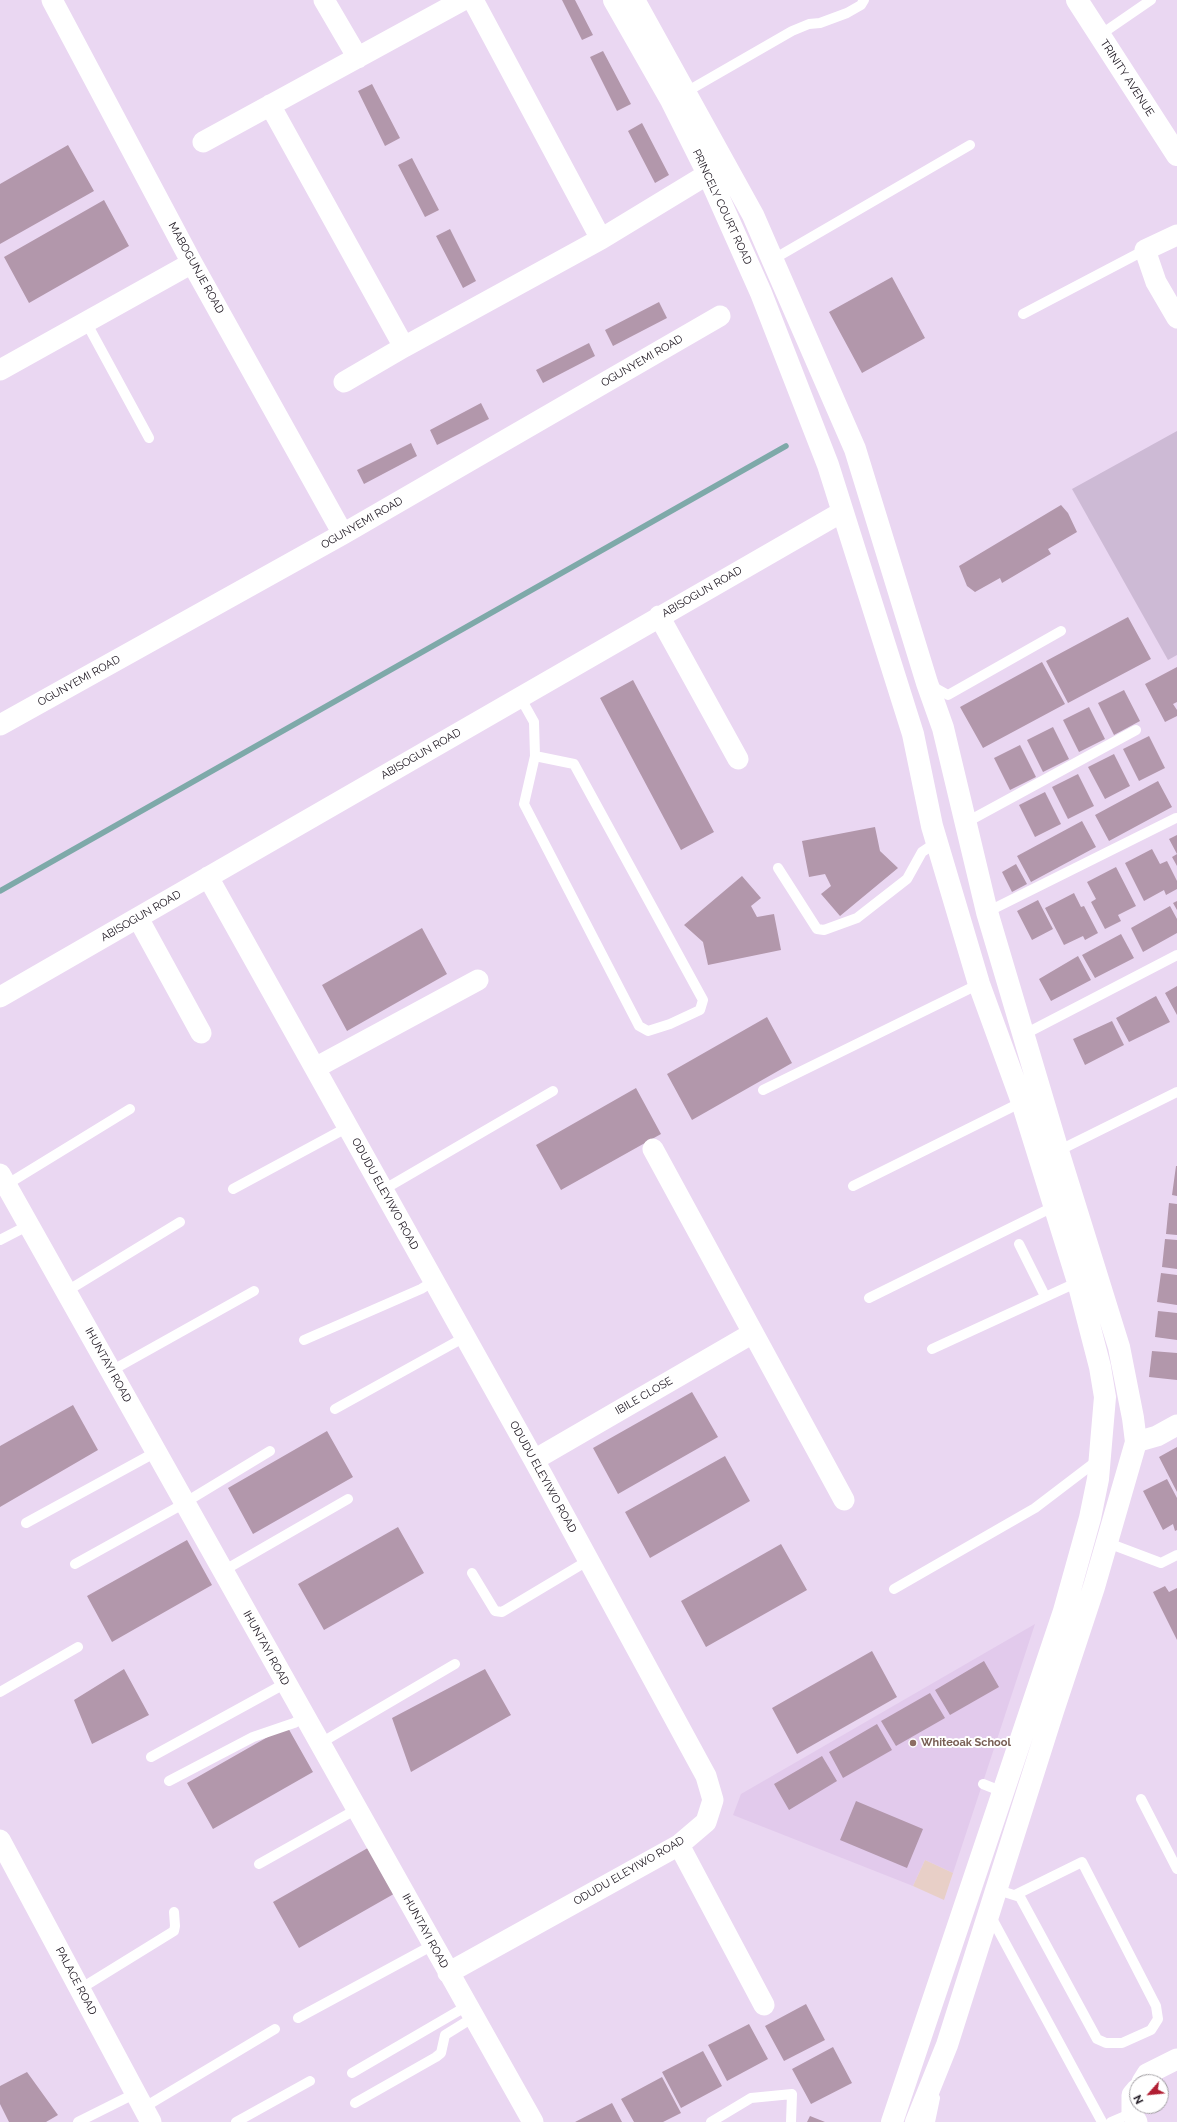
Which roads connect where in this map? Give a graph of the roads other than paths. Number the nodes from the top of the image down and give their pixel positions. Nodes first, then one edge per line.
1 (52, 0) edge
2 (324, 0) edge
3 (463, 0) edge
4 (473, 0) edge
5 (614, 0) edge
6 (634, 0) edge
7 (864, 0) edge
8 (1078, 0) edge
9 (1151, 0) edge
10 (1100, 35) junction
11 (358, 58) junction
12 (686, 92) junction
13 (270, 105) junction
14 (202, 142) dead end
15 (970, 145) dead end
16 (1177, 156) edge
17 (708, 174) junction
18 (1177, 235) edge
19 (601, 239) junction
20 (1145, 250) junction
21 (772, 260) junction
22 (192, 263) junction
23 (1023, 314) dead end
24 (720, 316) dead end
25 (1177, 318) edge
26 (86, 322) junction
27 (404, 347) junction
28 (0, 370) edge
29 (344, 382) dead end
30 (150, 438) dead end
31 (842, 512) junction
32 (343, 534) junction
33 (660, 616) junction
34 (1061, 631) dead end
35 (927, 683) junction
36 (520, 697) junction
37 (0, 725) edge
38 (944, 728) junction
39 (1136, 730) dead end
40 (913, 734) junction
41 (535, 756) junction
42 (738, 760) dead end
43 (1176, 818) dead end
44 (965, 823) junction
45 (937, 842) junction
46 (778, 868) dead end
47 (208, 877) junction
48 (987, 912) junction
49 (138, 918) junction
50 (1177, 955) edge
51 (478, 980) dead end
52 (979, 984) junction
53 (0, 996) edge
54 (201, 1033) dead end
55 (1023, 1035) junction
56 (315, 1068) junction
57 (762, 1090) dead end
58 (553, 1091) dead end
59 (1177, 1092) edge
60 (1022, 1102) junction
61 (130, 1109) dead end
62 (348, 1127) junction
63 (653, 1149) dead end
64 (1058, 1151) junction
65 (3, 1179) edge
66 (853, 1186) dead end
67 (233, 1190) dead end
68 (383, 1190) junction
69 (1053, 1207) junction
70 (180, 1222) dead end
71 (29, 1226) junction
72 (0, 1240) edge
73 (1019, 1244) dead end
74 (434, 1281) junction
75 (1078, 1282) junction
76 (67, 1290) junction
77 (254, 1291) dead end
78 (1045, 1296) junction
79 (869, 1298) dead end
80 (753, 1333) junction
81 (465, 1337) junction
82 (304, 1340) dead end
83 (932, 1349) dead end
84 (110, 1371) junction
85 (335, 1410) dead end
86 (1177, 1425) edge
87 (1136, 1442) junction
88 (270, 1451) dead end
89 (156, 1452) junction
90 (1100, 1458) junction
91 (534, 1460) junction
92 (348, 1499) dead end
93 (844, 1500) dead end
94 (184, 1503) junction
95 (26, 1523) dead end
96 (1108, 1543) junction
97 (1177, 1555) edge
98 (589, 1560) junction
99 (75, 1564) dead end
100 (223, 1571) junction
101 (472, 1573) dead end
102 (894, 1590) dead end
103 (78, 1647) dead end
104 (456, 1664) dead end
105 (286, 1683) junction
106 (0, 1692) edge
107 (304, 1717) junction
108 (319, 1744) junction
109 (151, 1757) dead end
110 (169, 1781) dead end
111 (983, 1784) dead end
112 (1003, 1792) junction
113 (1141, 1799) dead end
114 (357, 1810) junction
115 (1, 1845) edge
116 (679, 1845) junction
117 (259, 1864) dead end
118 (1177, 1870) edge
119 (1006, 1892) junction
120 (174, 1912) dead end
121 (990, 1915) junction
122 (432, 1944) junction
123 (448, 1973) junction
124 (80, 1990) junction
125 (764, 2005) dead end
126 (470, 2012) junction
127 (298, 2018) dead end
128 (276, 2029) dead end
129 (922, 2037) junction
130 (947, 2045) junction
131 (1177, 2059) edge
132 (352, 2073) dead end
133 (1147, 2074) edge
134 (310, 2081) dead end
135 (355, 2103) dead end
136 (144, 2108) edge
137 (1134, 2117) edge
138 (78, 2122) edge
139 (236, 2122) edge
140 (534, 2122) edge
141 (711, 2122) edge
142 (791, 2122) edge
143 (892, 2122) edge
144 (916, 2122) edge
145 (930, 2122) edge
146 (1102, 2122) edge
147 (1111, 2122) edge

1 - 22 street, MABOGUNJE ROAD
2 - 11 street
3 - 11 street
4 - 19 street
5 - 17 street, PRINCELY COURT ROAD
6 - 12 street
7 - 12 lane
8 - 10 street, TRINITY AVENUE
9 - 10 lane
10 - 16 street, TRINITY AVENUE
11 - 13 street
12 - 21 street
13 - 14 street
13 - 27 street
15 - 21 lane
17 - 19 street
17 - 31 street, PRINCELY COURT ROAD
18 - 20 street
19 - 27 street
20 - 23 lane
20 - 25 street
21 - 35 street
22 - 26 street
22 - 32 street, MABOGUNJE ROAD
24 - 32 street, OGUNYEMI ROAD
26 - 28 street
26 - 30 lane
27 - 29 street
31 - 33 street, ABISOGUN ROAD
31 - 40 street, PRINCELY COURT ROAD
32 - 37 street, OGUNYEMI ROAD
33 - 36 street, ABISOGUN ROAD
33 - 42 street
34 - 35 lane
35 - 38 street
36 - 41 lane
36 - 47 street, ABISOGUN ROAD
38 - 40 street
38 - 44 street
39 - 44 lane
40 - 45 street, PRINCELY COURT ROAD
41 - 41 lane
43 - 48 lane
44 - 48 street
45 - 46 lane
45 - 52 street, PRINCELY COURT ROAD
47 - 49 street, ABISOGUN ROAD
47 - 56 street, ODUDU ELEYIWO ROAD
48 - 55 street
49 - 53 street, ABISOGUN ROAD
49 - 54 street
50 - 55 lane
51 - 56 street
52 - 57 lane
52 - 60 street, PRINCELY COURT ROAD
55 - 64 street
56 - 62 street, ODUDU ELEYIWO ROAD
58 - 68 lane
59 - 64 lane
60 - 66 lane
60 - 69 street, PRINCELY COURT ROAD
61 - 65 lane
62 - 67 lane
62 - 68 street, ODUDU ELEYIWO ROAD
63 - 80 street
64 - 87 street
65 - 71 street, IHUNTAYI ROAD
68 - 74 street, ODUDU ELEYIWO ROAD
69 - 75 street, PRINCELY COURT ROAD
69 - 79 lane
70 - 76 lane
71 - 72 lane
71 - 76 street, IHUNTAYI ROAD
73 - 78 lane
74 - 81 street, ODUDU ELEYIWO ROAD
74 - 82 lane
75 - 78 lane
75 - 90 street, PRINCELY COURT ROAD
76 - 84 street, IHUNTAYI ROAD
77 - 84 lane
78 - 83 lane
80 - 91 street, IBILE CLOSE
80 - 93 street
81 - 85 lane
81 - 91 street, ODUDU ELEYIWO ROAD
84 - 89 street, IHUNTAYI ROAD
86 - 87 street
87 - 96 street
88 - 94 lane
89 - 94 street, IHUNTAYI ROAD
89 - 95 lane
90 - 102 lane
90 - 112 street, PRINCELY COURT ROAD
91 - 98 street, ODUDU ELEYIWO ROAD
92 - 100 lane
94 - 99 lane
94 - 100 street, IHUNTAYI ROAD
96 - 97 lane
96 - 119 street
98 - 101 lane
98 - 116 street, ODUDU ELEYIWO ROAD
100 - 105 street, IHUNTAYI ROAD
103 - 106 lane
104 - 108 lane
105 - 107 street, IHUNTAYI ROAD
105 - 109 lane
107 - 108 street, IHUNTAYI ROAD
107 - 110 lane
108 - 114 street, IHUNTAYI ROAD
111 - 112 lane
112 - 129 street, PRINCELY COURT ROAD
113 - 118 lane
114 - 117 lane
114 - 122 street, IHUNTAYI ROAD
115 - 124 street, PALACE ROAD
116 - 123 street, ODUDU ELEYIWO ROAD
116 - 125 street
119 - 119 lane
119 - 121 street
120 - 124 lane
121 - 130 street
121 - 146 lane
122 - 123 street, IHUNTAYI ROAD
122 - 127 lane
123 - 126 street, IHUNTAYI ROAD
124 - 136 street, PALACE ROAD
126 - 132 lane
126 - 135 lane
126 - 140 street, IHUNTAYI ROAD
128 - 136 lane
129 - 130 street
129 - 143 street, PRINCELY COURT ROAD
130 - 144 street
130 - 145 lane
131 - 133 street
134 - 139 lane
136 - 138 lane
137 - 147 lane
141 - 142 lane

